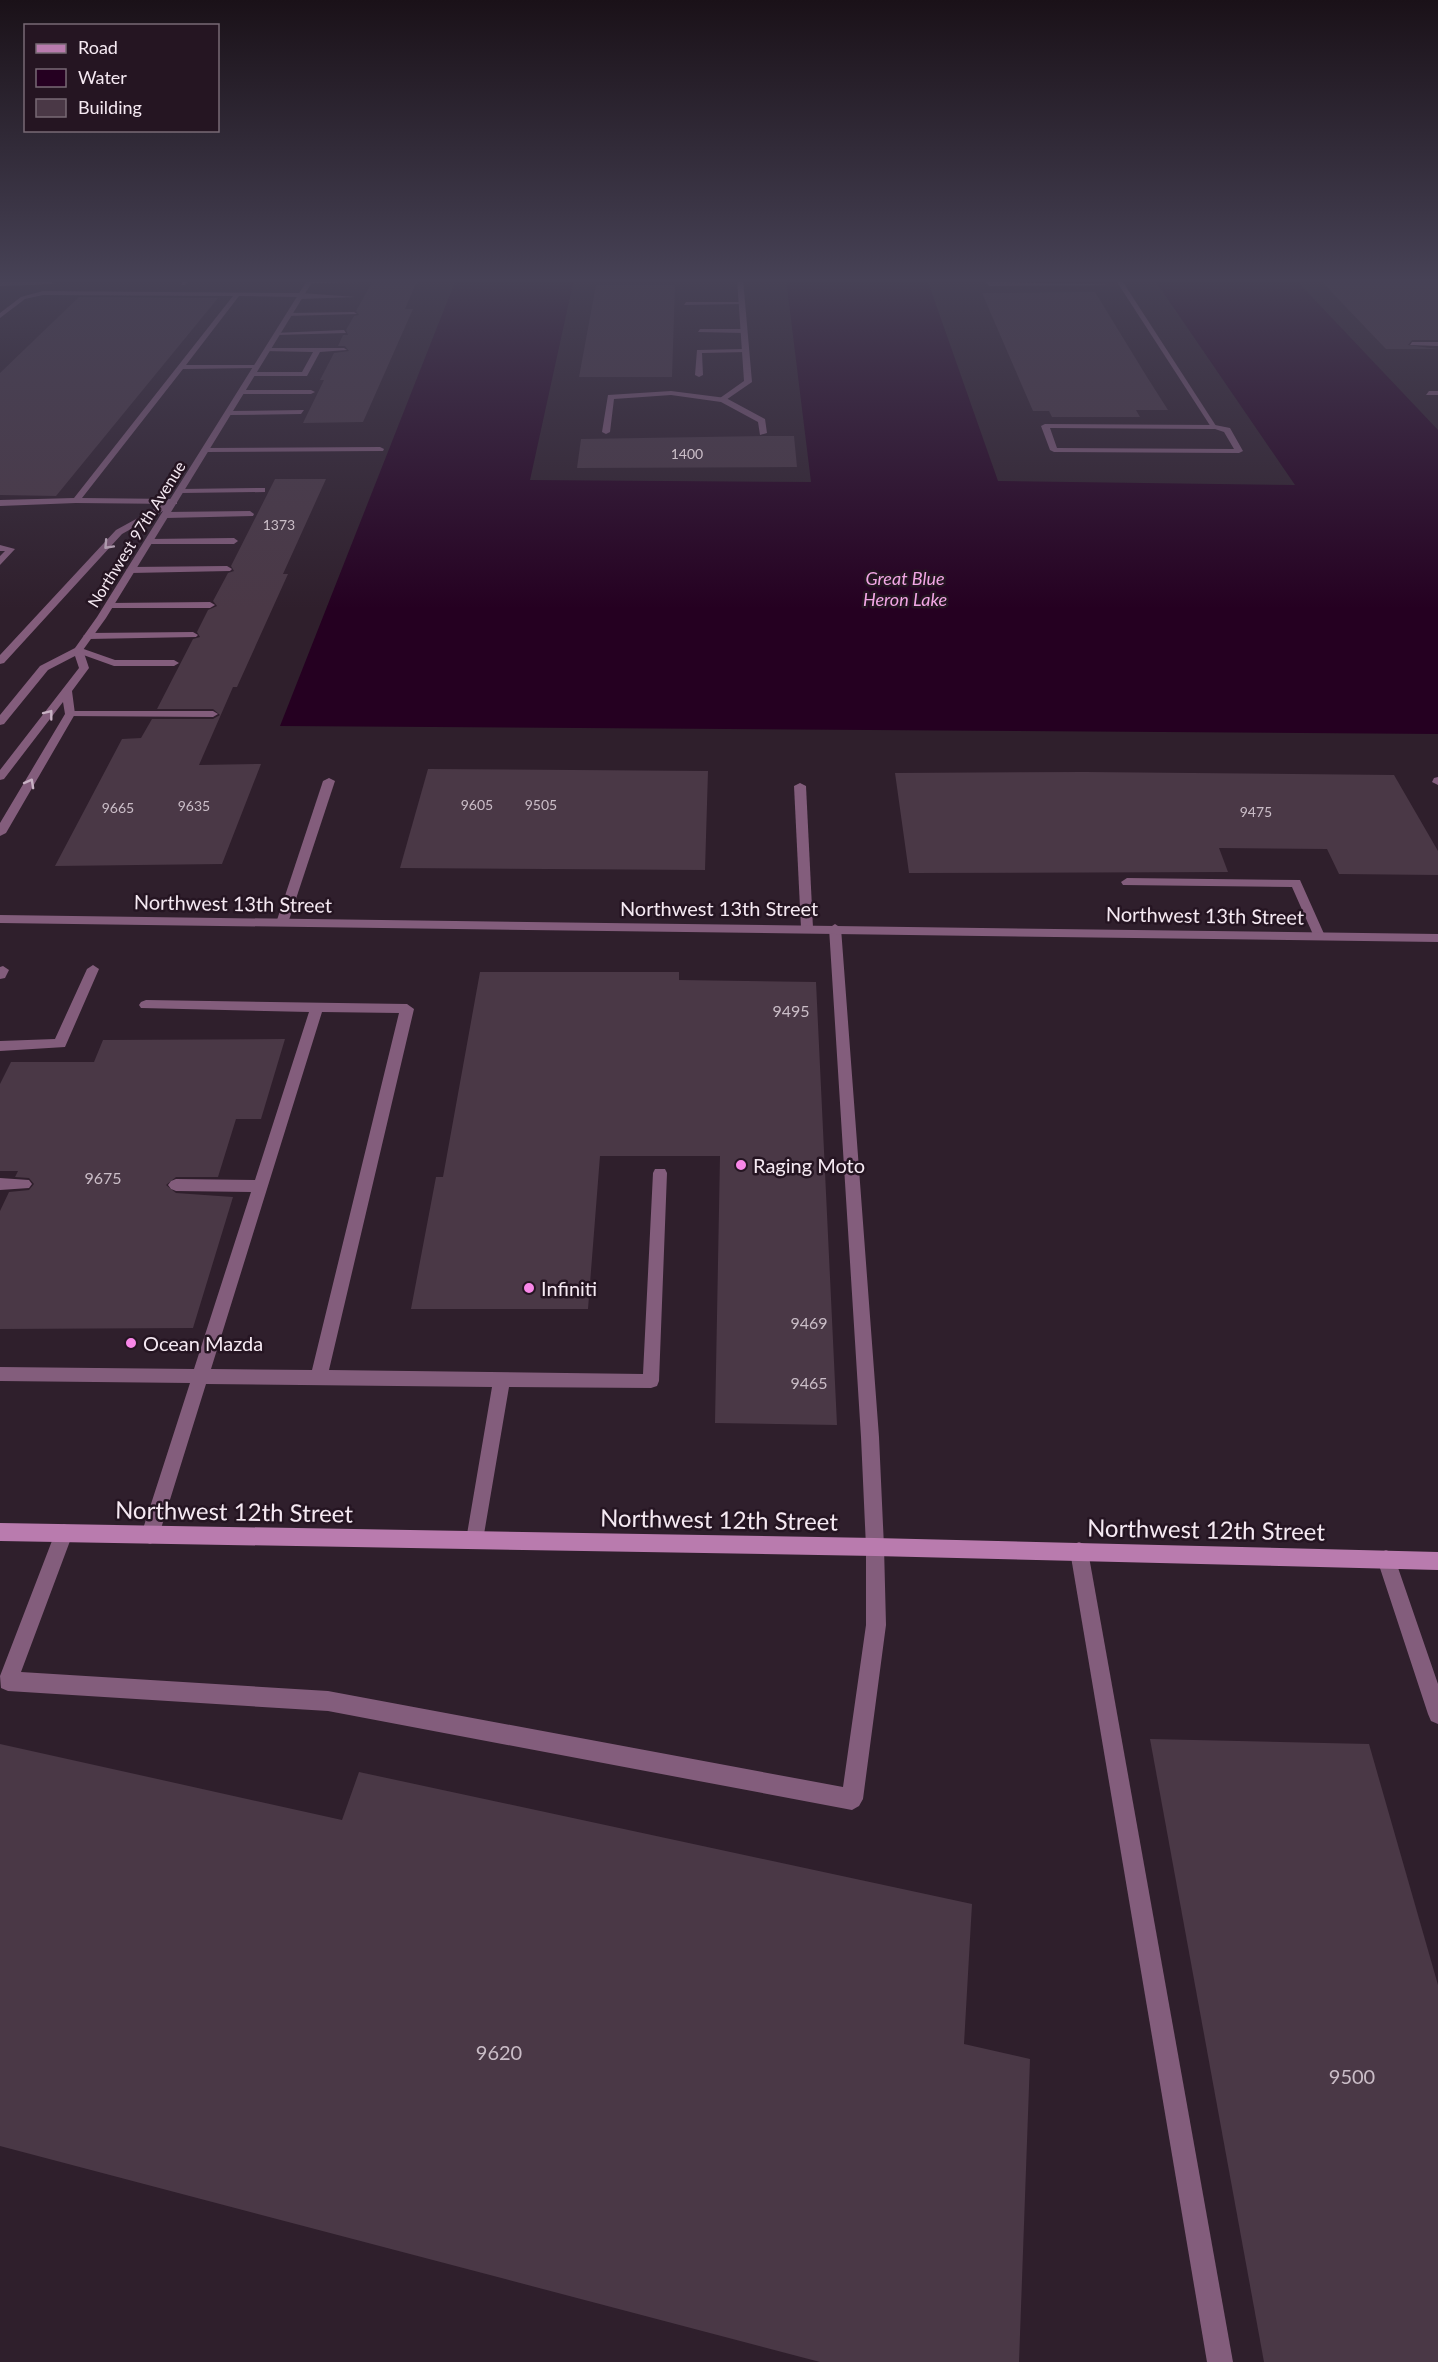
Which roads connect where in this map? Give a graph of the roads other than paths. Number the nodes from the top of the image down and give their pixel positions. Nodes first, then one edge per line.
1 (163, 389) edge
2 (244, 389) edge
3 (738, 389) edge
4 (1190, 389) edge
5 (242, 392) junction
6 (311, 392) dead end
7 (1428, 393) dead end
8 (1438, 393) edge
9 (723, 400) junction
10 (301, 412) dead end
11 (229, 413) junction
12 (1215, 427) junction
13 (606, 432) dead end
14 (763, 433) dead end
15 (380, 449) dead end
16 (206, 450) junction
17 (262, 490) dead end
18 (181, 491) junction
19 (76, 500) junction
20 (0, 502) edge
21 (174, 502) junction
22 (250, 514) dead end
23 (166, 515) junction
24 (234, 541) dead end
25 (148, 542) junction
26 (0, 548) edge
27 (0, 562) edge
28 (227, 569) dead end
29 (131, 570) junction
30 (210, 605) dead end
31 (109, 606) junction
32 (193, 635) dead end
33 (88, 636) junction
34 (78, 650) junction
35 (0, 661) edge
36 (174, 663) dead end
37 (67, 691) junction
38 (70, 714) junction
39 (213, 714) dead end
40 (0, 722) edge
41 (0, 777) edge
42 (329, 781) dead end
43 (800, 786) dead end
44 (0, 833) edge
45 (1127, 882) dead end
46 (0, 919) edge
47 (282, 923) junction
48 (807, 928) junction
49 (835, 928) junction
50 (1319, 936) junction
51 (1438, 938) edge
52 (93, 969) dead end
53 (147, 1005) dead end
54 (317, 1008) junction
55 (0, 1046) edge
56 (660, 1173) dead end
57 (0, 1184) edge
58 (24, 1184) dead end
59 (176, 1185) dead end
60 (262, 1186) junction
61 (0, 1374) edge
62 (202, 1377) junction
63 (318, 1379) junction
64 (501, 1381) junction
65 (0, 1532) edge
66 (64, 1533) junction
67 (150, 1535) junction
68 (475, 1540) junction
69 (875, 1547) junction
70 (1079, 1551) junction
71 (1386, 1559) junction
72 (1438, 1560) edge
73 (4, 1681) edge
74 (1438, 1714) edge
75 (1220, 2362) edge

1 - 19 street
2 - 5 street, Northwest 97th Avenue
3 - 9 street
4 - 12 street
5 - 6 street
5 - 11 street, Northwest 97th Avenue
7 - 8 street
9 - 13 street
9 - 14 street
10 - 11 street
11 - 16 street, Northwest 97th Avenue
12 - 12 street
15 - 16 street
16 - 18 street, Northwest 97th Avenue
17 - 18 street
18 - 21 street, Northwest 97th Avenue
19 - 20 street
19 - 21 street
21 - 23 street, Northwest 97th Avenue
21 -> 35 street
22 - 23 street
23 - 25 street, Northwest 97th Avenue
24 - 25 street
25 - 29 street, Northwest 97th Avenue
26 - 27 street
28 - 29 street
29 - 31 street, Northwest 97th Avenue
30 - 31 street
31 - 33 street, Northwest 97th Avenue
32 - 33 street
33 - 34 street, Northwest 97th Avenue
34 - 36 street
34 - 37 street
34 - 40 street, Northwest 97th Avenue
37 - 38 street
41 -> 37 street
38 - 39 street
44 -> 38 street
42 - 47 street
43 - 48 street
45 - 50 street
46 - 47 street, Northwest 13th Street
47 - 48 street, Northwest 13th Street
48 - 49 street, Northwest 13th Street
49 - 50 street, Northwest 13th Street
49 - 69 street
50 - 51 street, Northwest 13th Street
52 - 55 street
53 - 54 street
54 - 60 street
54 - 63 street
56 - 64 street
57 - 58 street
59 - 60 street
60 - 62 street
61 - 62 street
62 - 63 street
62 - 67 street
63 - 64 street
64 - 68 street
65 - 66 main road, Northwest 12th Street
66 - 67 main road, Northwest 12th Street
66 - 73 street
67 - 68 main road, Northwest 12th Street
68 - 69 main road, Northwest 12th Street
69 - 70 main road, Northwest 12th Street
69 - 73 street
70 - 71 main road, Northwest 12th Street
70 - 75 street
71 - 72 main road, Northwest 12th Street
71 - 74 street

